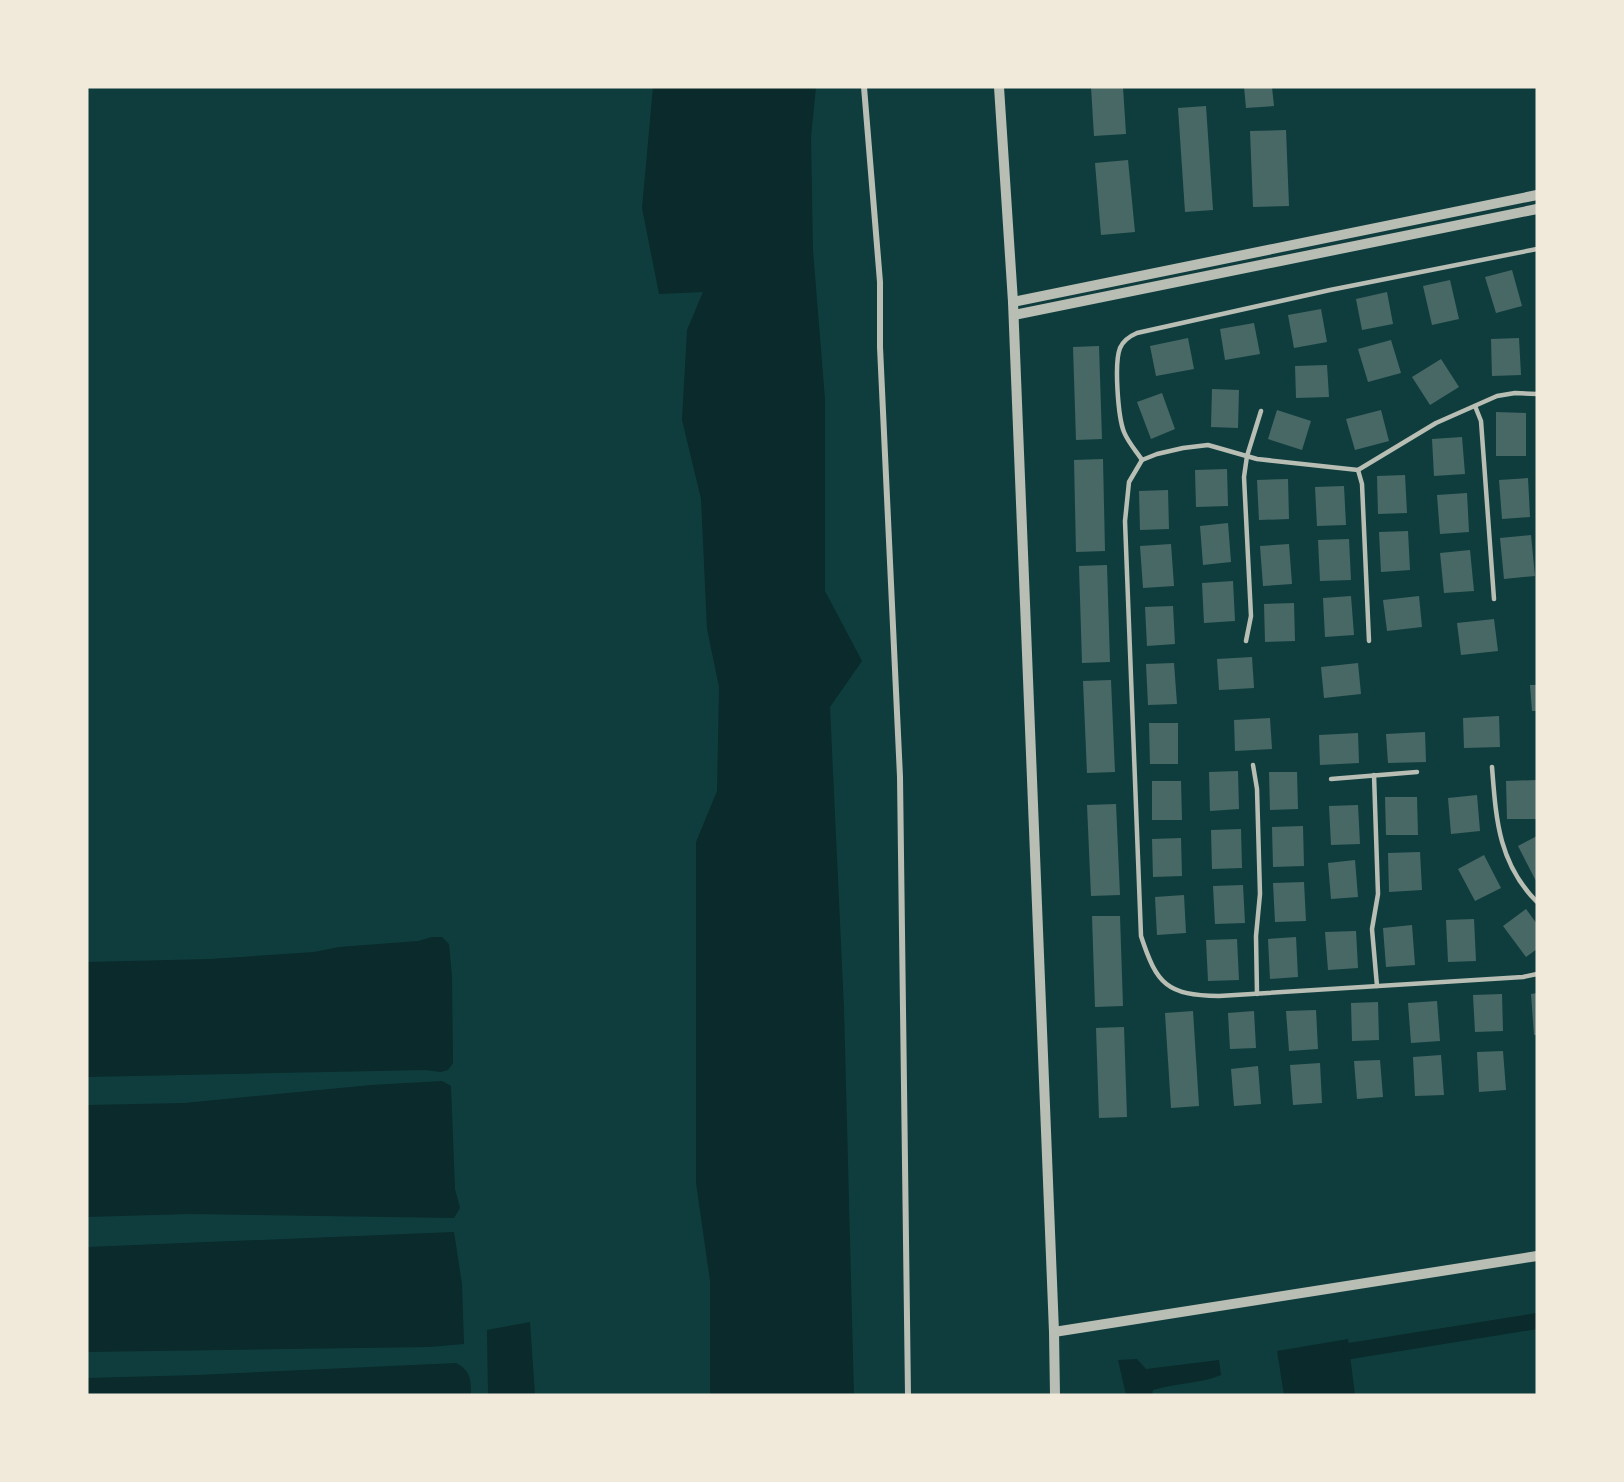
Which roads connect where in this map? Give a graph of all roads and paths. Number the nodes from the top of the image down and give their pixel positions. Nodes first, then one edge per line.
1 (864, 87) edge
2 (999, 87) edge
3 (1537, 195) edge
4 (1537, 209) edge
5 (1537, 249) edge
6 (1013, 302) junction
7 (1014, 315) junction
8 (1537, 394) edge
9 (1475, 406) junction
10 (1261, 411) dead end
11 (1247, 456) junction
12 (1142, 460) junction
13 (1358, 470) junction
14 (1494, 599) dead end
15 (1246, 641) dead end
16 (1369, 641) dead end
17 (1253, 765) dead end
18 (1492, 767) dead end
19 (1417, 771) dead end
20 (1374, 775) junction
21 (1331, 779) dead end
22 (1537, 902) edge
23 (1537, 974) edge
24 (1377, 986) junction
25 (1257, 994) junction
26 (1537, 1256) edge
27 (1054, 1332) junction
28 (908, 1395) edge
29 (1055, 1395) edge

1 - 28 street
2 - 6 street
3 - 6 street
4 - 7 street
5 - 12 lane
6 - 7 street
7 - 27 street
8 - 9 lane
9 - 13 lane
9 - 14 lane
10 - 11 lane
11 - 12 lane
11 - 13 lane
11 - 15 lane
12 - 25 lane
13 - 16 lane
17 - 25 lane
18 - 22 lane
19 - 20 lane
20 - 21 lane
20 - 24 lane
23 - 24 lane
24 - 25 lane
26 - 27 street
27 - 29 street

